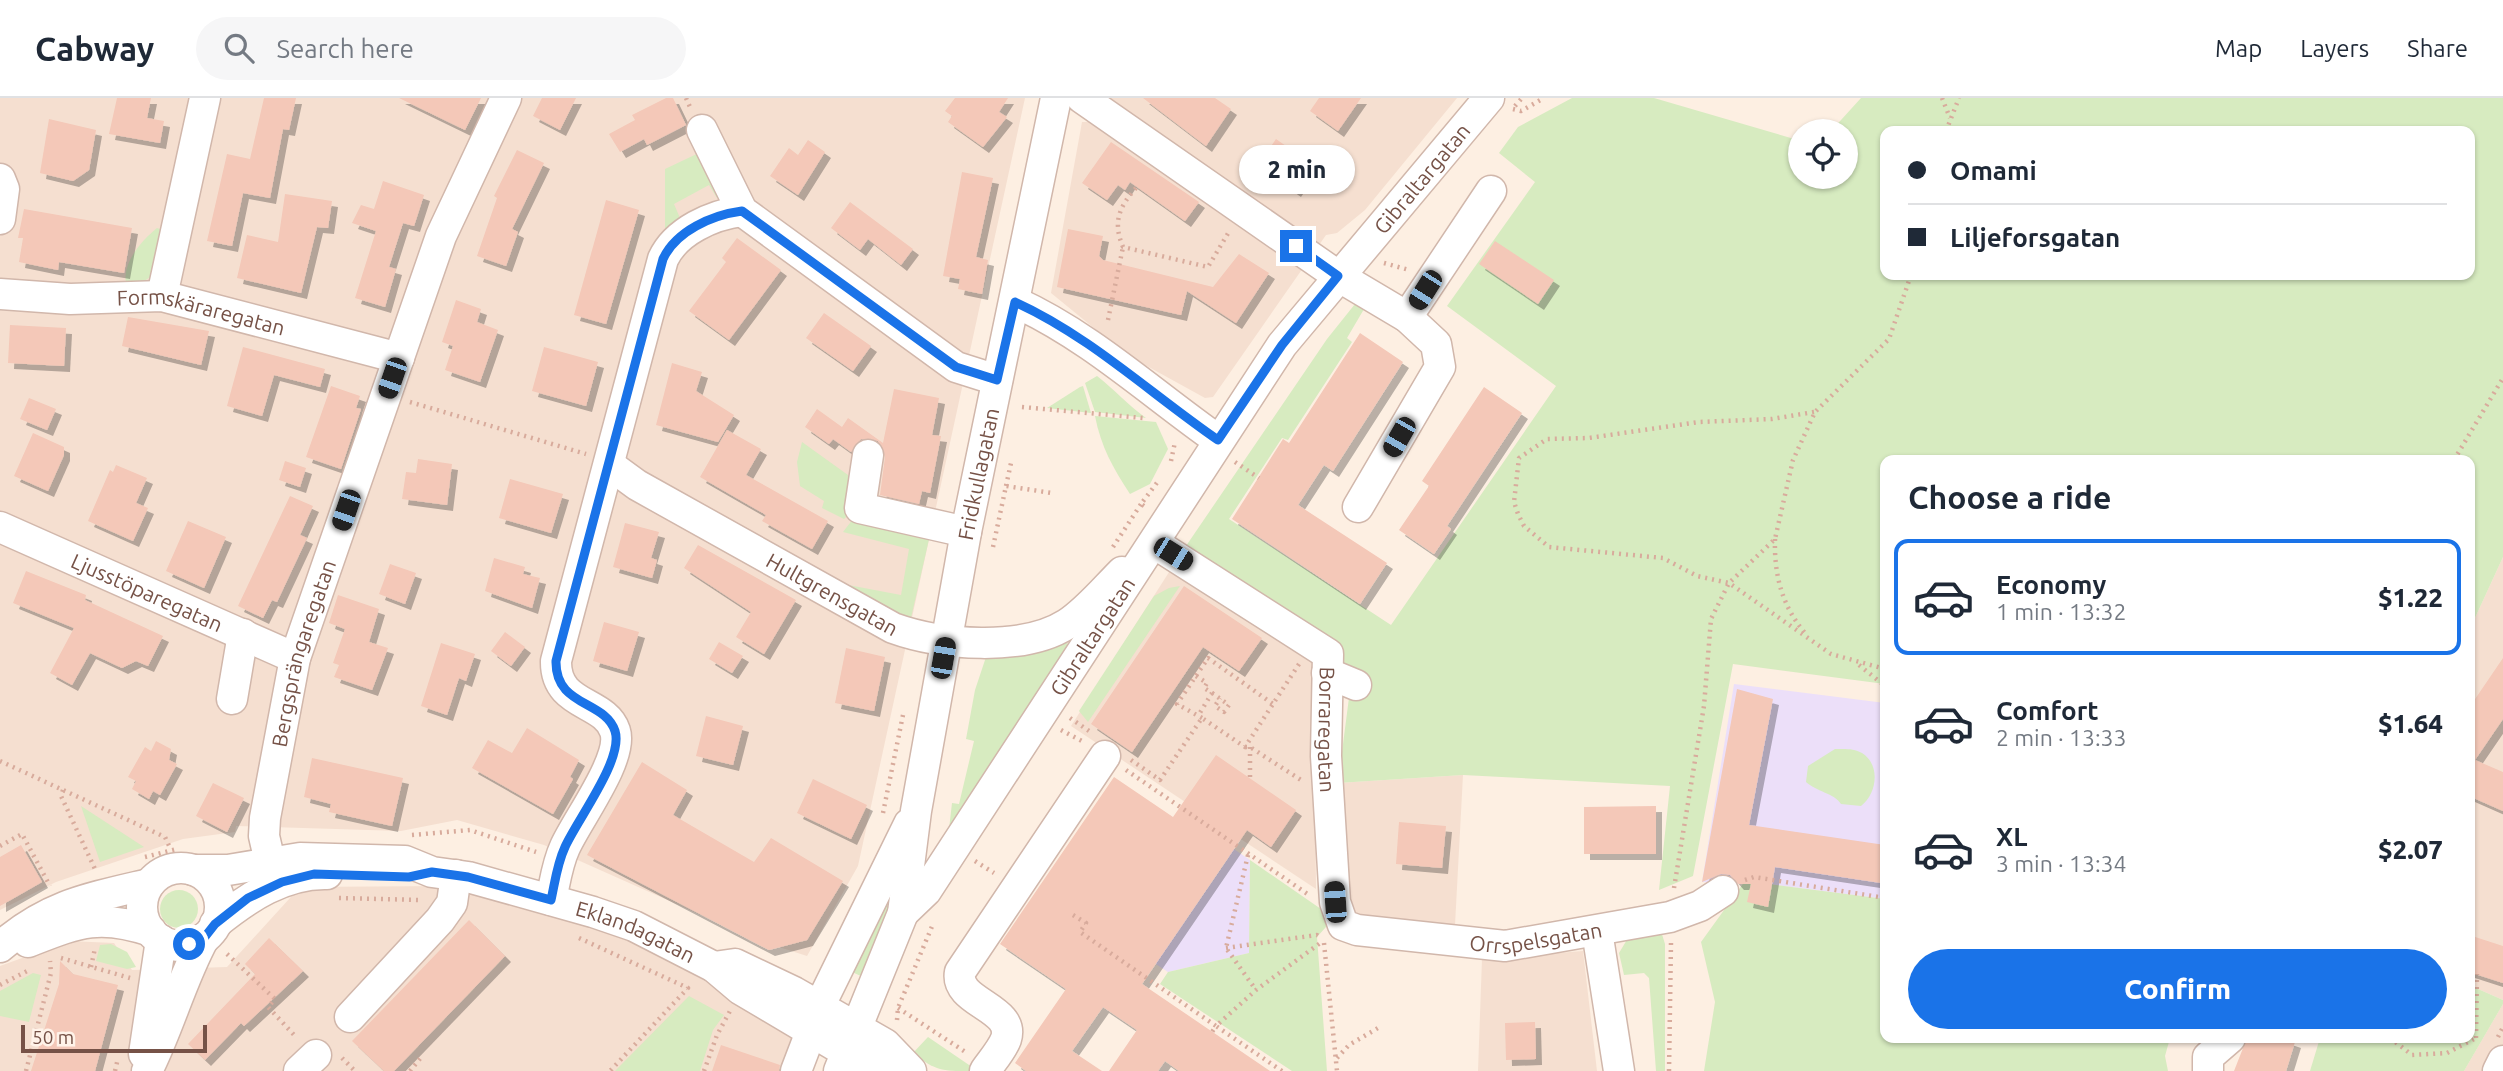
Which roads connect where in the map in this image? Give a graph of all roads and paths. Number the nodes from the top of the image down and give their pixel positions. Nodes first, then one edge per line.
1 (205, 98) edge
2 (506, 98) edge
3 (1056, 98) edge
4 (1082, 98) edge
5 (1544, 98) edge
6 (1942, 98) edge
7 (1959, 98) edge
8 (1501, 103) edge
9 (1951, 118) junction
10 (1948, 126) edge
11 (702, 130) dead end
12 (0, 179) edge
13 (1136, 188) dead end
14 (1490, 191) dead end
15 (742, 211) junction
16 (0, 219) edge
17 (1231, 228) dead end
18 (1123, 247) junction
19 (1338, 276) junction
20 (1909, 280) edge
21 (0, 294) edge
22 (162, 296) junction
23 (1015, 302) junction
24 (1408, 317) junction
25 (1108, 320) dead end
26 (399, 358) junction
27 (2503, 378) edge
28 (997, 380) junction
29 (1024, 396) dead end
30 (402, 399) dead end
31 (1022, 407) junction
32 (1815, 412) junction
33 (1020, 417) dead end
34 (1147, 419) dead end
35 (1175, 438) dead end
36 (1226, 451) junction
37 (868, 455) dead end
38 (2457, 455) edge
39 (611, 463) junction
40 (1168, 466) dead end
41 (1164, 473) dead end
42 (1259, 478) dead end
43 (1052, 493) dead end
44 (1358, 507) dead end
45 (0, 527) edge
46 (966, 532) junction
47 (1158, 537) junction
48 (1775, 539) junction
49 (1111, 550) dead end
50 (990, 561) dead end
51 (1729, 583) junction
52 (243, 634) junction
53 (1810, 639) junction
54 (946, 642) junction
55 (1311, 642) junction
56 (295, 658) junction
57 (1856, 663) junction
58 (1880, 668) edge
59 (1327, 673) junction
60 (1196, 676) junction
61 (1880, 682) edge
62 (1356, 685) dead end
63 (1212, 693) junction
64 (1220, 698) dead end
65 (232, 699) dead end
66 (905, 704) dead end
67 (1273, 704) junction
68 (1200, 717) junction
69 (1070, 718) dead end
70 (1061, 730) dead end
71 (1080, 739) dead end
72 (1247, 747) junction
73 (1114, 755) junction
74 (1269, 759) dead end
75 (0, 761) edge
76 (1250, 779) dead end
77 (63, 790) junction
78 (916, 811) junction
79 (881, 821) dead end
80 (0, 846) edge
81 (171, 850) dead end
82 (1248, 855) junction
83 (270, 862) junction
84 (985, 867) dead end
85 (193, 870) junction
86 (994, 873) dead end
87 (444, 874) junction
88 (149, 884) junction
89 (52, 890) dead end
90 (1723, 891) joint
91 (1880, 897) edge
92 (1316, 898) dead end
93 (551, 900) junction
94 (99, 908) junction
95 (904, 913) junction
96 (1073, 915) dead end
97 (1670, 917) junction
98 (1597, 931) junction
99 (1334, 932) junction
100 (156, 936) junction
101 (215, 939) junction
102 (0, 948) edge
103 (1226, 948) junction
104 (63, 953) dead end
105 (56, 957) junction
106 (50, 961) junction
107 (91, 967) junction
108 (2477, 974) dead end
109 (141, 981) dead end
110 (0, 985) edge
111 (688, 988) dead end
112 (1256, 990) junction
113 (734, 1004) dead end
114 (898, 1008) dead end
115 (351, 1017) dead end
116 (815, 1020) junction
117 (1216, 1026) junction
118 (1378, 1028) dead end
119 (1212, 1032) dead end
120 (2475, 1038) edge
121 (2226, 1043) edge
122 (2396, 1043) edge
123 (2466, 1043) edge
124 (122, 1044) dead end
125 (847, 1050) edge
126 (423, 1055) dead end
127 (1336, 1058) junction
128 (2503, 1061) edge
129 (307, 1063) edge
130 (2208, 1064) edge
131 (986, 1068) edge
132 (26, 1071) edge
133 (115, 1071) edge
134 (144, 1071) edge
135 (410, 1071) edge
136 (610, 1071) edge
137 (704, 1071) edge
138 (796, 1071) edge
139 (878, 1071) edge
140 (911, 1071) edge
141 (1282, 1071) edge
142 (1338, 1071) edge
143 (1619, 1071) edge
144 (1669, 1071) edge
145 (2498, 1071) edge

1 - 22 street
2 - 26 street, Bergsprängaregatan
3 - 23 street, Fridkullagatan
4 - 19 street
5 - 8 path
6 - 9 path
7 - 9 path
8 - 19 street, Gibraltargatan
9 - 10 path
11 - 15 street
12 - 16 street
13 - 18 path
14 - 24 street
15 - 28 street
15 - 39 street
17 - 18 path
18 - 25 path
19 - 24 street
19 - 36 street, Gibraltargatan
20 - 32 path
21 - 22 street, Formskäraregatan
22 - 26 street, Formskäraregatan
23 - 28 street, Fridkullagatan
23 - 36 street
24 - 44 street
26 - 56 street, Bergsprängaregatan
27 - 38 path
28 - 46 street, Fridkullagatan
29 - 31 path
30 - 39 path
31 - 33 path
31 - 34 path
32 - 48 path
32 - 51 path
35 - 40 path
36 - 42 path
36 - 47 street, Gibraltargatan
37 - 46 street
39 - 54 street, Hultgrensgatan
39 - 93 street
41 - 49 path
43 - 50 path
45 - 52 street, Ljusstöparegatan
46 - 54 street, Fridkullagatan
47 - 54 street, Hultgrensgatan
47 - 55 street, Borraregatan
47 - 95 street, Gibraltargatan
48 - 51 path
48 - 53 path
51 - 53 path
51 - 97 path
52 - 56 street, Ljusstöparegatan
52 - 65 street
53 - 57 path
54 - 78 street, Fridkullagatan
55 - 59 street, Borraregatan
55 - 67 path
56 - 83 street, Bergsprängaregatan
57 - 58 path
57 - 61 path
59 - 62 street
59 - 99 street, Borraregatan
60 - 63 path
60 - 67 path
60 - 68 path
63 - 64 path
63 - 68 path
66 - 79 path
67 - 72 path
68 - 72 path
68 - 73 path
69 - 73 path
70 - 71 path
72 - 74 path
72 - 76 path
73 - 82 path
73 - 131 street
75 - 77 path
77 - 81 path
77 - 94 path
78 - 95 street, Gibraltargatan
78 - 116 street
80 - 89 path
82 - 92 path
82 - 103 path
83 - 85 street, Eklandagatan
83 - 87 street, Eklandagatan
84 - 86 path
85 - 88 street, Eklandagatan
85 - 101 street
87 - 93 street, Eklandagatan
87 - 101 street, Eklandagatan
87 - 115 street
88 - 94 street, Eklandagatan
88 - 100 street
90 - 91 path
90 - 97 street, Orrspelsgatan
93 - 116 street, Eklandagatan
94 - 100 street, Eklandagatan
94 - 102 street, Eklandagatan
94 - 107 path
95 - 125 street, Gibraltargatan
96 - 117 path
97 - 98 street, Orrspelsgatan
97 - 144 path
98 - 99 street, Orrspelsgatan
98 - 143 street
99 - 103 path
99 - 112 path
99 - 127 path
100 - 101 street, Eklandagatan
100 - 134 street
101 - 129 path
101 - 134 street
103 - 112 path
104 - 105 path
105 - 106 path
105 - 107 path
106 - 110 path
106 - 132 path
107 - 109 path
108 - 120 path
111 - 136 path
112 - 117 path
113 - 137 path
114 - 131 path
116 - 125 street, Eklandagatan
116 - 138 street
117 - 119 path
117 - 141 path
118 - 127 path
121 - 130 street
122 - 123 path
124 - 133 path
125 - 139 street, Eklandagatan
125 - 140 street, Eklandagatan
126 - 135 path
127 - 142 path
128 - 145 street

